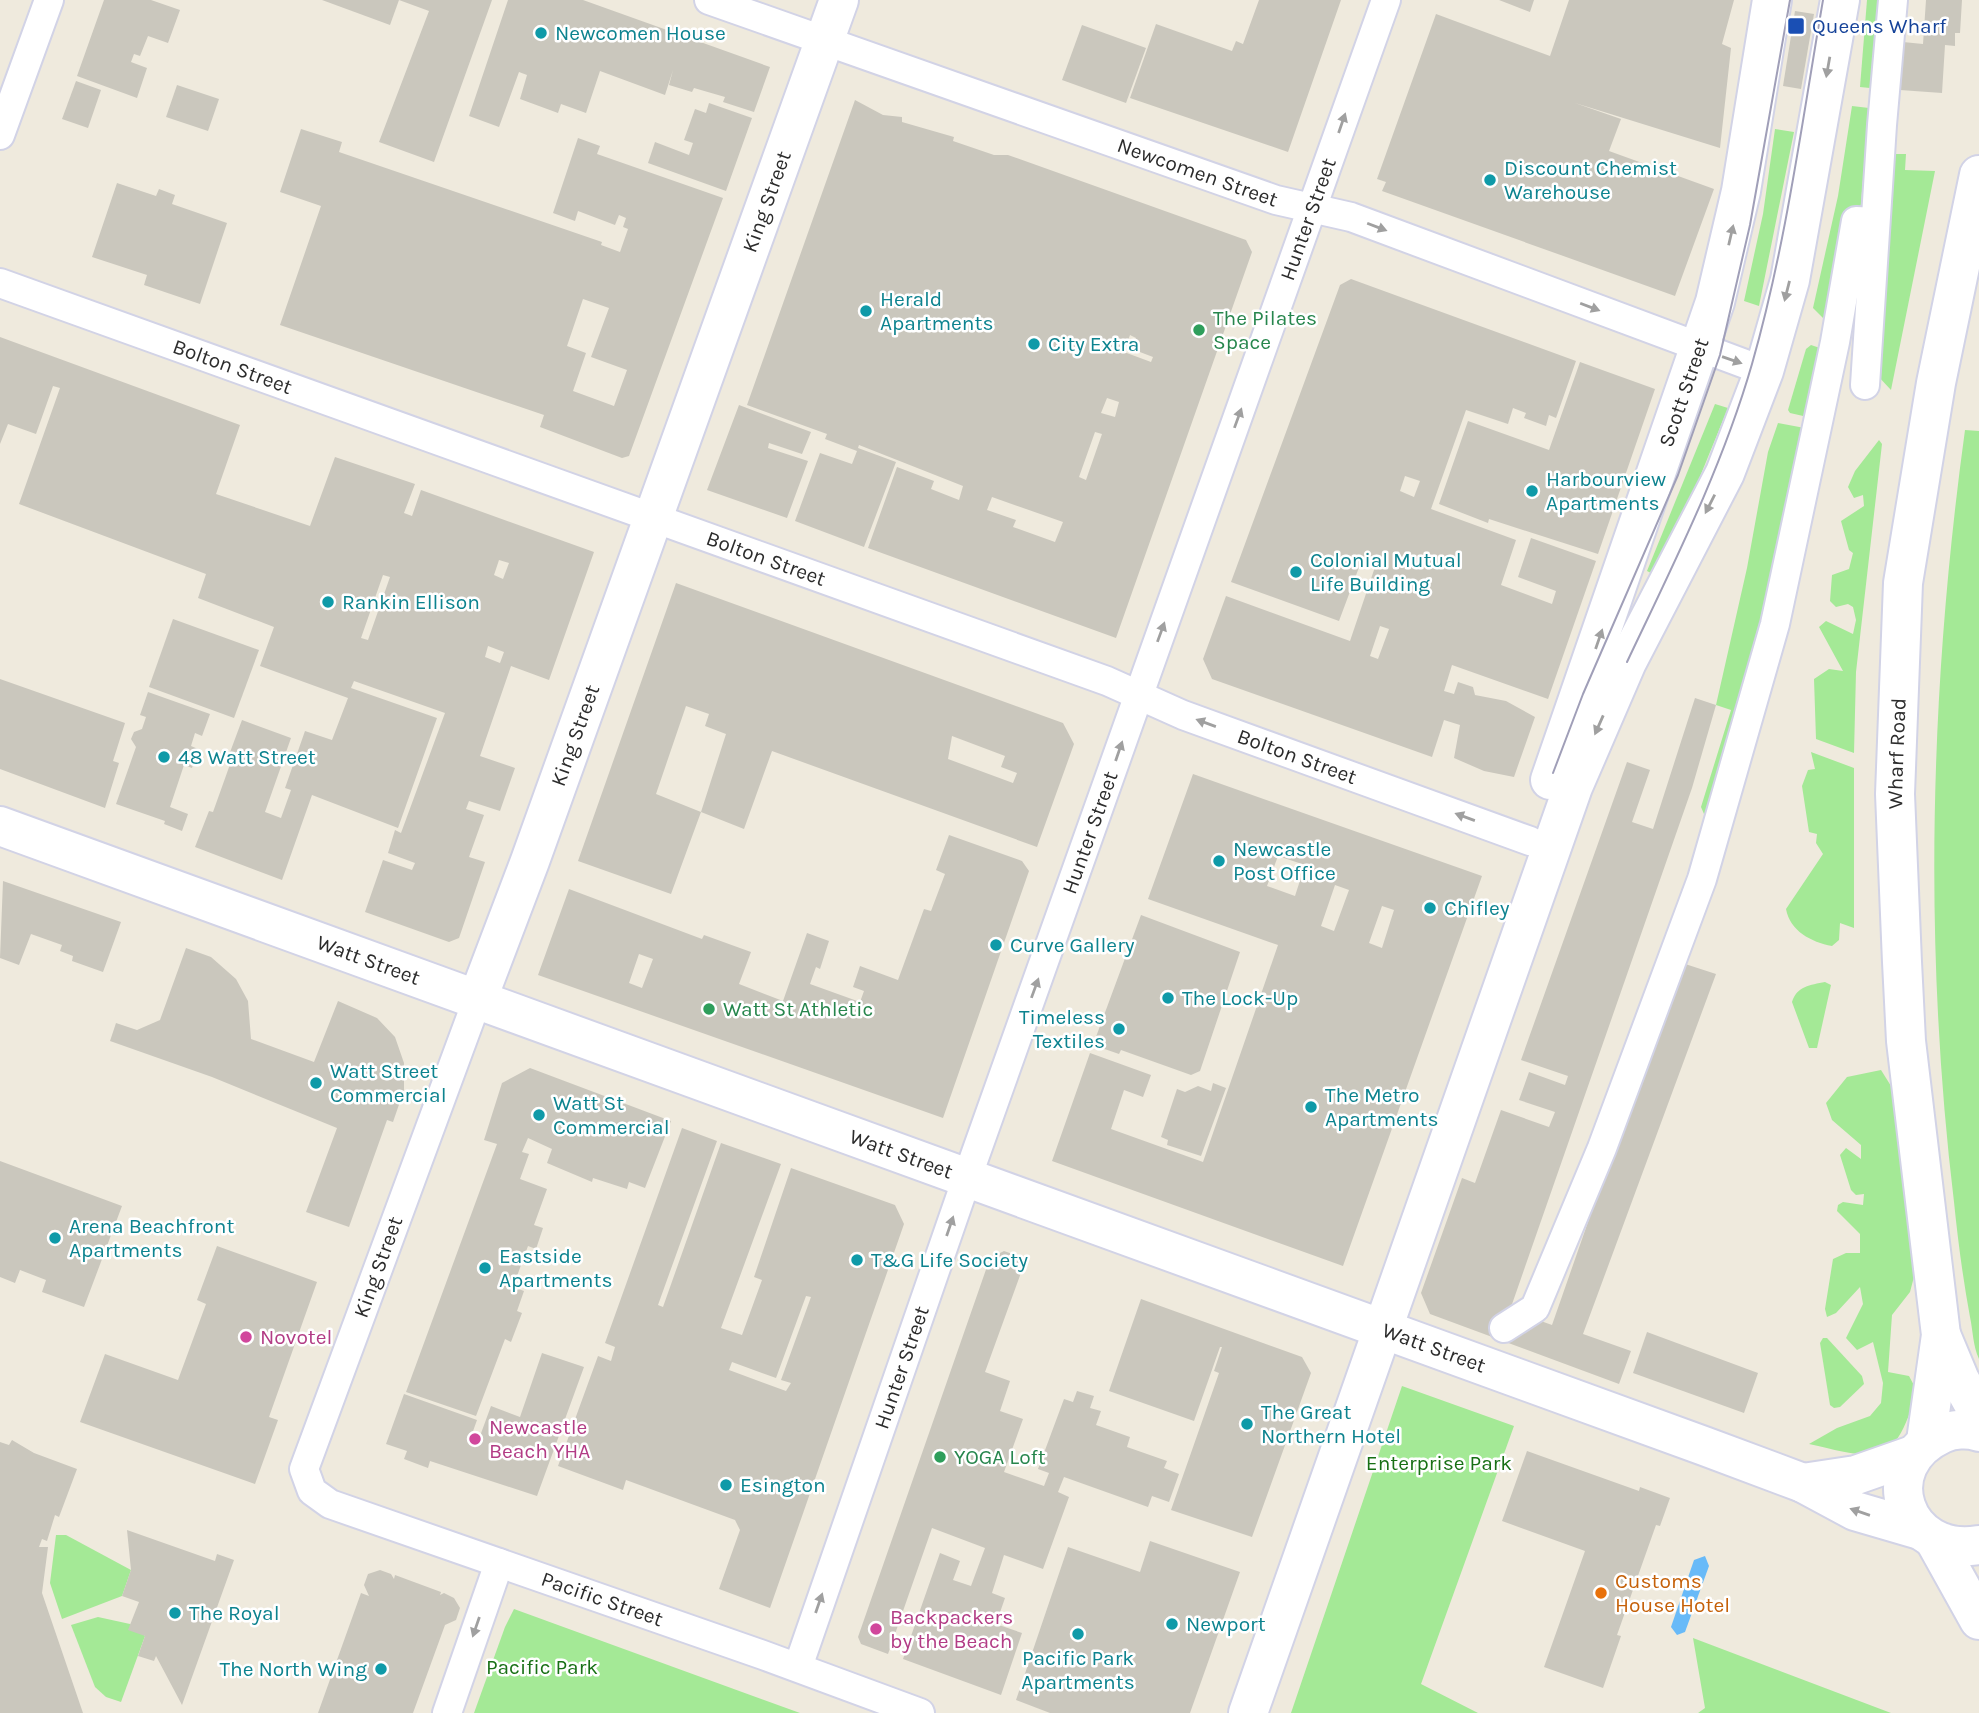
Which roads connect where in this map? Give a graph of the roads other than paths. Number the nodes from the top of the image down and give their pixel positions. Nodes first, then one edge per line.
1 (49, 0) edge
2 (709, 0) edge
3 (839, 0) edge
4 (1386, 0) edge
5 (1772, 0) edge
6 (1840, 0) edge
7 (1893, 0) edge
8 (825, 43) junction
9 (0, 135) edge
10 (1979, 175) edge
11 (1312, 210) junction
12 (1875, 222) junction
13 (0, 284) edge
14 (1700, 348) junction
15 (1764, 371) junction
16 (1865, 385) dead end
17 (653, 519) junction
18 (1138, 696) junction
19 (0, 826) edge
20 (1530, 841) junction
21 (478, 998) junction
22 (967, 1178) junction
23 (1372, 1325) junction
24 (1504, 1328) dead end
25 (1941, 1335) junction
26 (1979, 1414) edge
27 (1979, 1432) edge
28 (1919, 1448) junction
29 (304, 1469) joint
30 (1803, 1483) junction
31 (1927, 1536) junction
32 (1979, 1545) edge
33 (499, 1563) junction
34 (1979, 1620) edge
35 (798, 1667) junction
36 (447, 1713) edge
37 (920, 1713) edge
38 (1224, 1713) edge
39 (1248, 1713) edge

1 - 9 street
2 - 8 street, Newcomen Street
3 - 8 main road, King Street
11 -> 4 street, Hunter Street
14 -> 5 main road, Scott Street
6 -> 15 main road
7 - 12 street
8 - 11 street, Newcomen Street
8 - 17 main road, King Street
10 - 25 main road, Wharf Road
11 -> 14 street, Newcomen Street
18 -> 11 street, Hunter Street
12 - 16 street
12 - 24 street
13 - 17 street, Bolton Street
14 -> 15 street, Newcomen Street
20 -> 14 main road, Scott Street
15 -> 23 main road
17 - 18 street, Bolton Street
17 - 21 main road, King Street
20 -> 18 street, Bolton Street
22 -> 18 street, Hunter Street
19 - 21 main road, Watt Street
20 - 23 main road, Scott Street
21 - 22 main road, Watt Street
21 - 29 street, King Street
22 - 23 main road, Watt Street
35 -> 22 street, Hunter Street
23 - 30 main road, Watt Street
23 - 38 main road
23 - 39 main road
25 - 26 main road, Wharf Road
25 - 28 main road, Wharf Road
27 - 28 main road, Watt Street
28 - 30 main road, Watt Street
28 - 31 main road, Wharf Road
29 - 33 street, Pacific Street
31 -> 30 main road, Watt Street
31 - 32 main road, Watt Street
31 - 34 main road
33 - 35 street, Pacific Street
33 -> 36 street
35 - 37 street, Pacific Street

